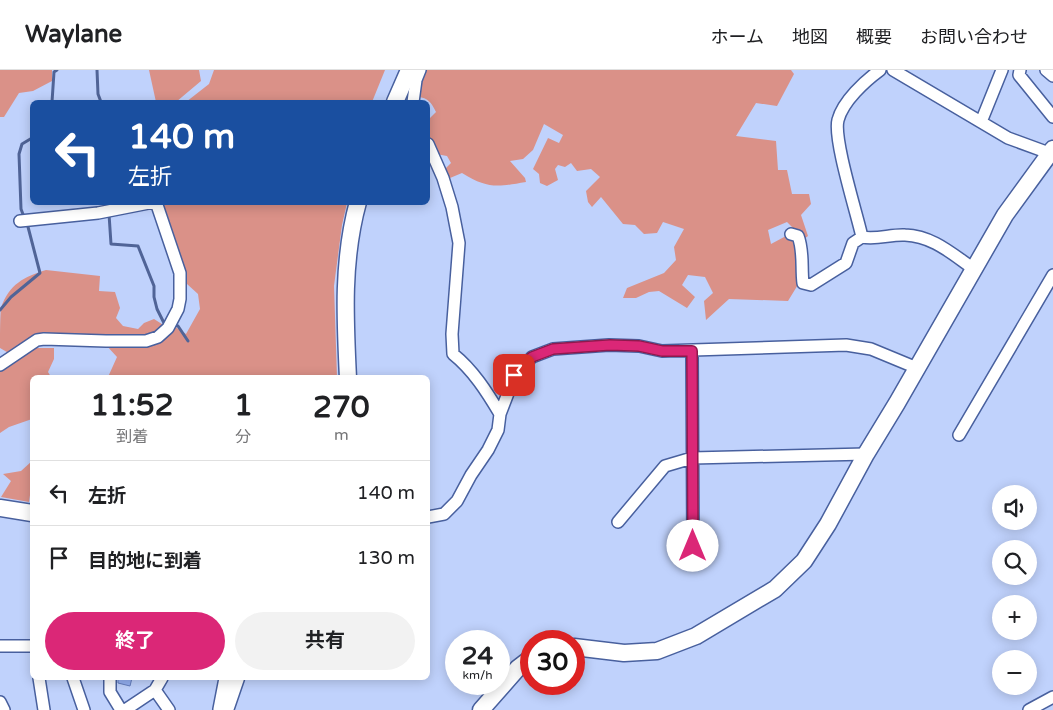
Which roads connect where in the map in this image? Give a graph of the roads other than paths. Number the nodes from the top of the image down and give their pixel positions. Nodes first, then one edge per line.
1 (409, 70) edge
2 (420, 70) edge
3 (880, 70) edge
4 (893, 70) edge
5 (1002, 70) edge
6 (1046, 70) edge
7 (1019, 72) edge
8 (1053, 76) edge
9 (396, 100) edge
10 (414, 100) edge
11 (1053, 117) edge
12 (981, 122) junction
13 (430, 149) edge
14 (1051, 151) edge
15 (138, 205) edge
16 (156, 205) edge
17 (357, 205) edge
18 (23, 221) dead end
19 (791, 234) dead end
20 (862, 237) junction
21 (974, 269) junction
22 (1053, 275) edge
23 (692, 351) junction
24 (0, 365) edge
25 (917, 368) junction
26 (348, 375) edge
27 (500, 414) junction
28 (958, 435) dead end
29 (866, 454) junction
30 (692, 458) junction
31 (0, 508) edge
32 (30, 513) edge
33 (430, 517) edge
34 (618, 522) dead end
35 (693, 546) dead end
36 (0, 646) edge
37 (30, 646) edge
38 (585, 648) edge
39 (520, 666) edge
40 (39, 680) edge
41 (74, 680) edge
42 (110, 680) edge
43 (161, 680) edge
44 (225, 680) edge
45 (235, 680) edge
46 (155, 690) junction
47 (1053, 697) edge
48 (0, 702) edge
49 (4, 710) edge
50 (44, 710) edge
51 (84, 710) edge
52 (121, 710) edge
53 (125, 710) edge
54 (169, 710) edge
55 (221, 710) edge
56 (225, 710) edge
57 (481, 710) edge
58 (1029, 710) edge

1 - 9 street
2 - 10 street
3 - 20 street
4 - 12 street
5 - 7 street
5 - 12 street
6 - 8 street
7 - 11 street
12 - 14 street
13 - 27 street
14 - 21 street
15 - 18 street
16 - 24 street
17 - 26 street
19 - 20 street
20 - 21 street
21 - 25 street
22 - 28 street
23 - 25 street
23 - 27 street
23 - 30 street
25 - 29 street
27 - 33 street
29 - 30 street
29 - 38 street
30 - 34 street
30 - 35 street
31 - 32 street
36 - 37 street
39 - 57 street
40 - 50 street
41 - 51 street
42 - 52 street
43 - 46 street
44 - 55 street
45 - 56 street
46 - 53 street
46 - 54 street
47 - 58 street
48 - 49 street

